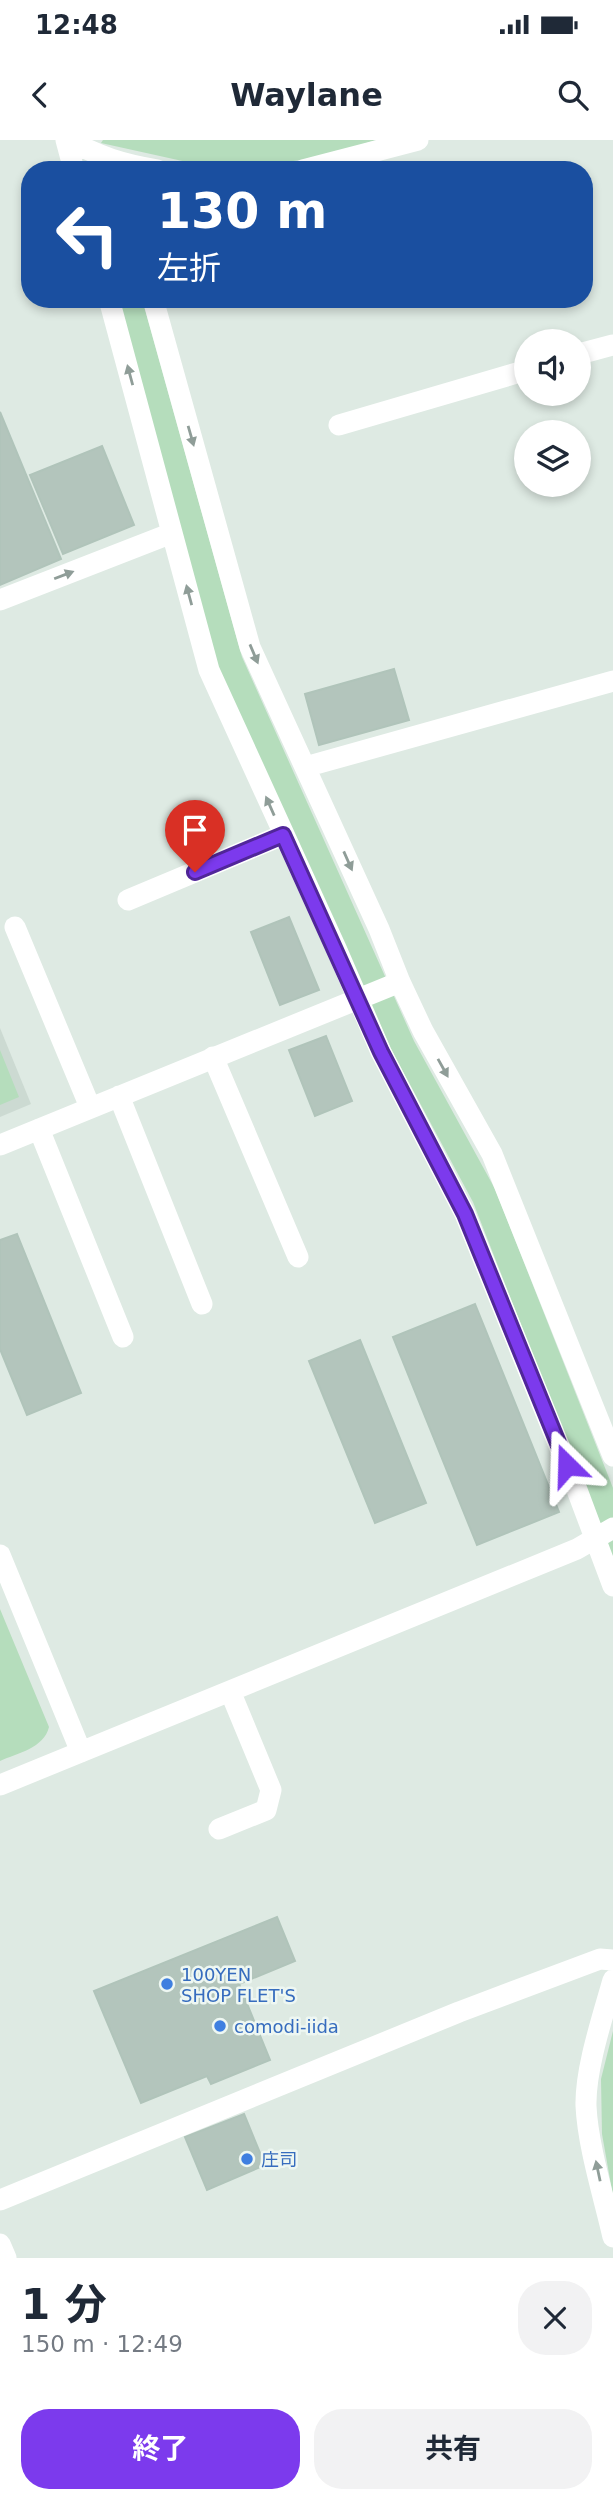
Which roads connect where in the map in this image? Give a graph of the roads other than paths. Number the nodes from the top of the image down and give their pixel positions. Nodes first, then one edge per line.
1 (67, 140) edge
2 (418, 140) edge
3 (73, 161) edge
4 (110, 161) edge
5 (338, 161) edge
6 (111, 308) edge
7 (156, 308) edge
8 (613, 345) edge
9 (591, 351) edge
10 (514, 374) edge
11 (338, 425) dead end
12 (172, 533) junction
13 (0, 600) edge
14 (613, 681) edge
15 (305, 766) junction
16 (283, 835) junction
17 (128, 900) dead end
18 (15, 927) dead end
19 (400, 982) junction
20 (357, 998) junction
21 (213, 1057) junction
22 (119, 1096) junction
23 (90, 1107) junction
24 (39, 1129) junction
25 (0, 1145) edge
26 (298, 1257) dead end
27 (202, 1304) dead end
28 (123, 1338) dead end
29 (613, 1456) edge
30 (604, 1533) edge
31 (0, 1555) edge
32 (613, 1586) edge
33 (230, 1691) junction
34 (80, 1752) junction
35 (0, 1785) edge
36 (219, 1829) dead end
37 (613, 1960) edge
38 (613, 1980) edge
39 (0, 2200) edge
40 (613, 2237) edge
41 (0, 2244) edge
42 (6, 2258) edge

1 - 3 street
1 - 4 street
2 - 5 street
12 -> 6 street
7 -> 15 street
8 - 9 street
10 - 11 street
13 -> 12 street
16 -> 12 street
14 - 15 street
15 -> 19 street
16 - 17 street
16 - 20 street
18 - 23 street
19 - 20 street
19 -> 29 street
20 - 21 street
20 - 30 street
21 - 22 street
21 - 26 street
22 - 23 street
22 - 27 street
23 - 24 street
24 - 25 street
24 - 28 street
30 - 32 street
30 - 33 street
31 - 34 street
33 - 34 street
33 - 36 street
34 - 35 street
37 - 39 street
40 -> 38 street
41 - 42 street

